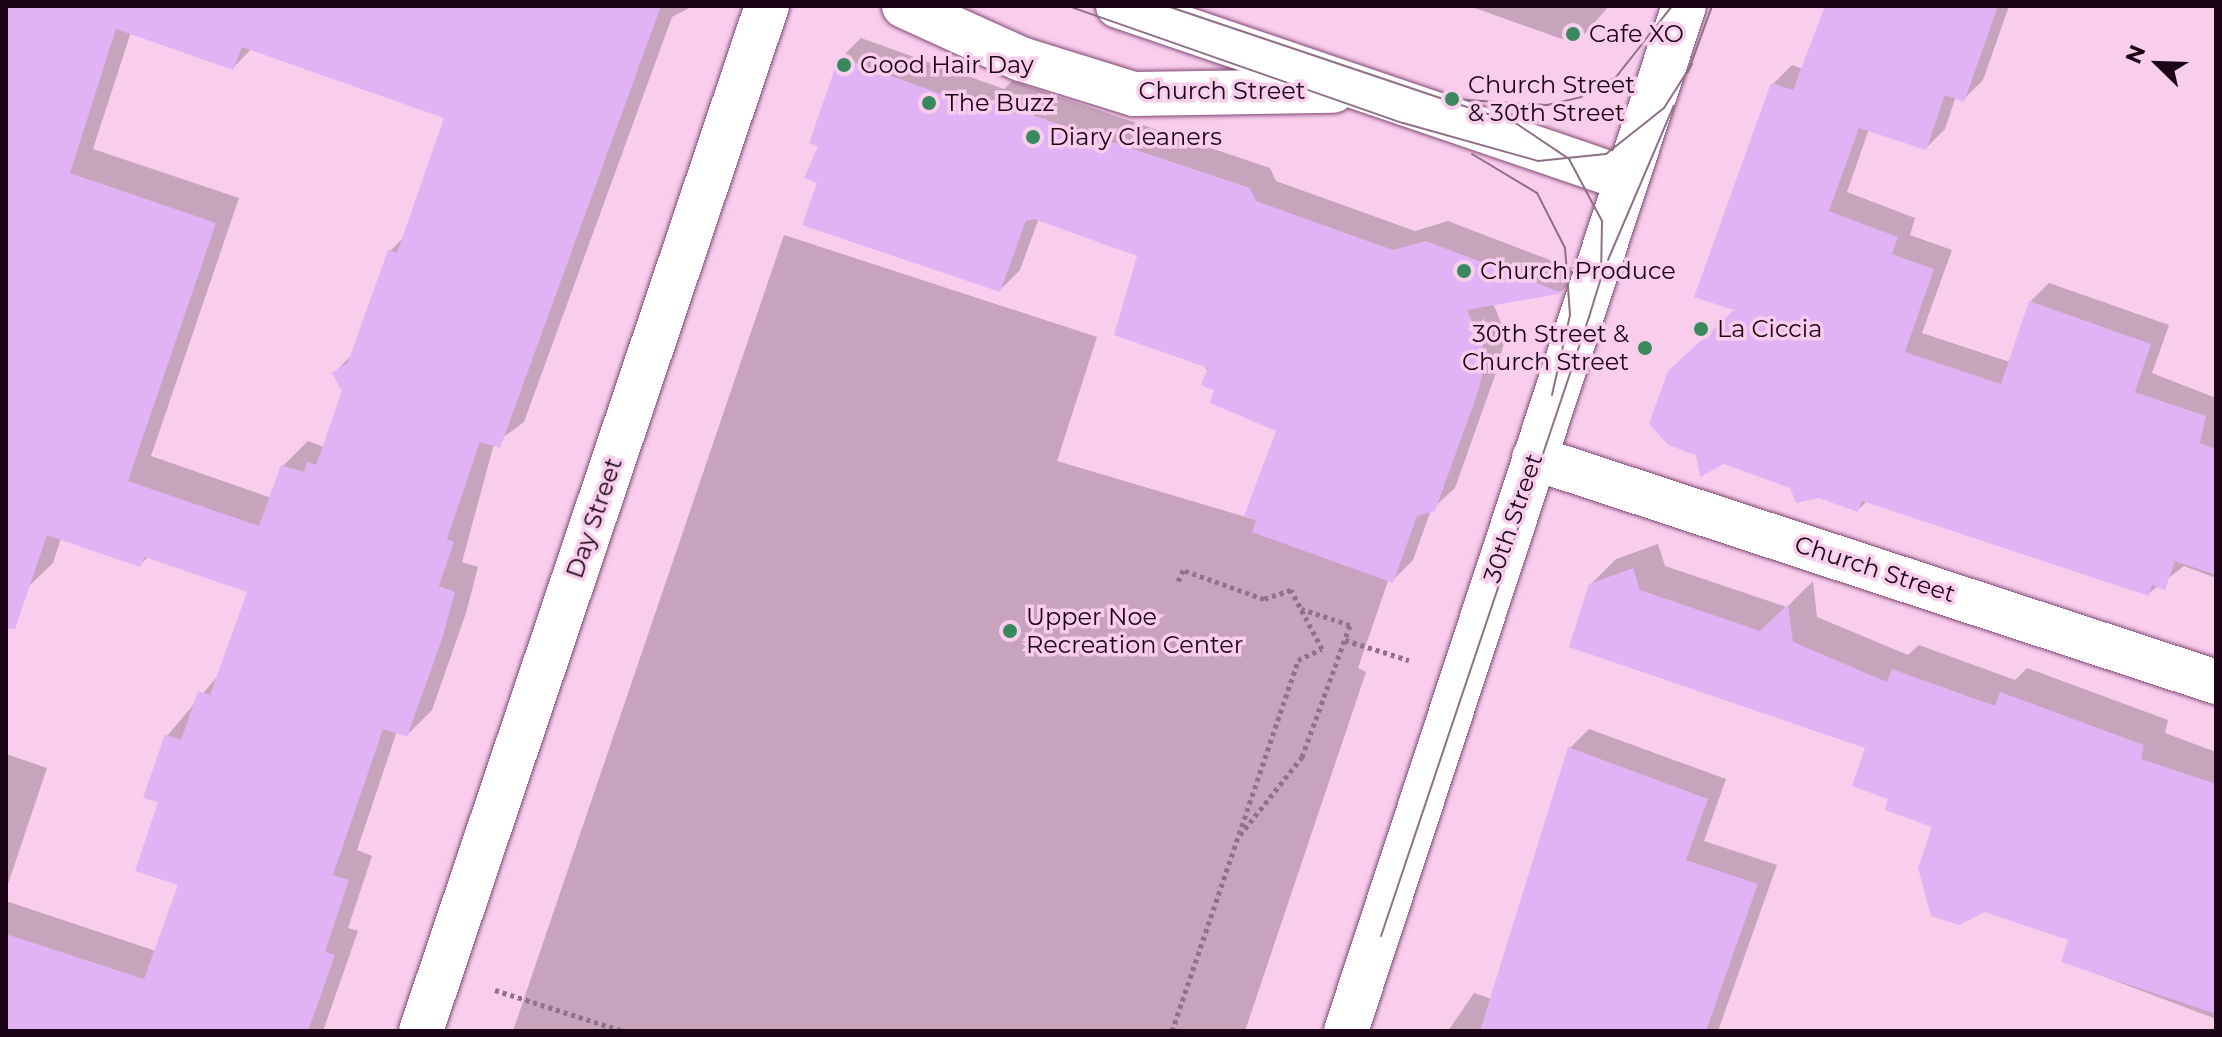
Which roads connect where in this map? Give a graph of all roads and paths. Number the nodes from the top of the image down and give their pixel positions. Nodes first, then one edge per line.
1 (767, 6) edge
2 (904, 6) edge
3 (1118, 6) edge
4 (1684, 6) edge
5 (1364, 91) junction
6 (1626, 179) junction
7 (1534, 458) junction
8 (1178, 582) dead end
9 (1301, 609) junction
10 (1345, 640) junction
11 (1460, 677) junction
12 (2216, 682) edge
13 (1273, 706) dead end
14 (1280, 709) junction
15 (1236, 838) junction
16 (441, 973) junction
17 (421, 1031) edge
18 (623, 1031) edge
19 (1172, 1031) edge
20 (1346, 1031) edge

1 - 16 street, Day Street
2 - 5 street, Church Street
3 - 5 street, Church Street
4 - 6 street, 30th Street
5 - 6 street, Church Street
6 - 7 street, 30th Street
7 - 11 street, 30th Street
7 - 12 street, Church Street
8 - 9 path
9 - 10 path
9 - 14 path
10 - 11 path
10 - 15 path
11 - 20 street, 30th Street
13 - 14 path
14 - 15 path
15 - 19 path
16 - 17 street, Day Street
16 - 18 path

